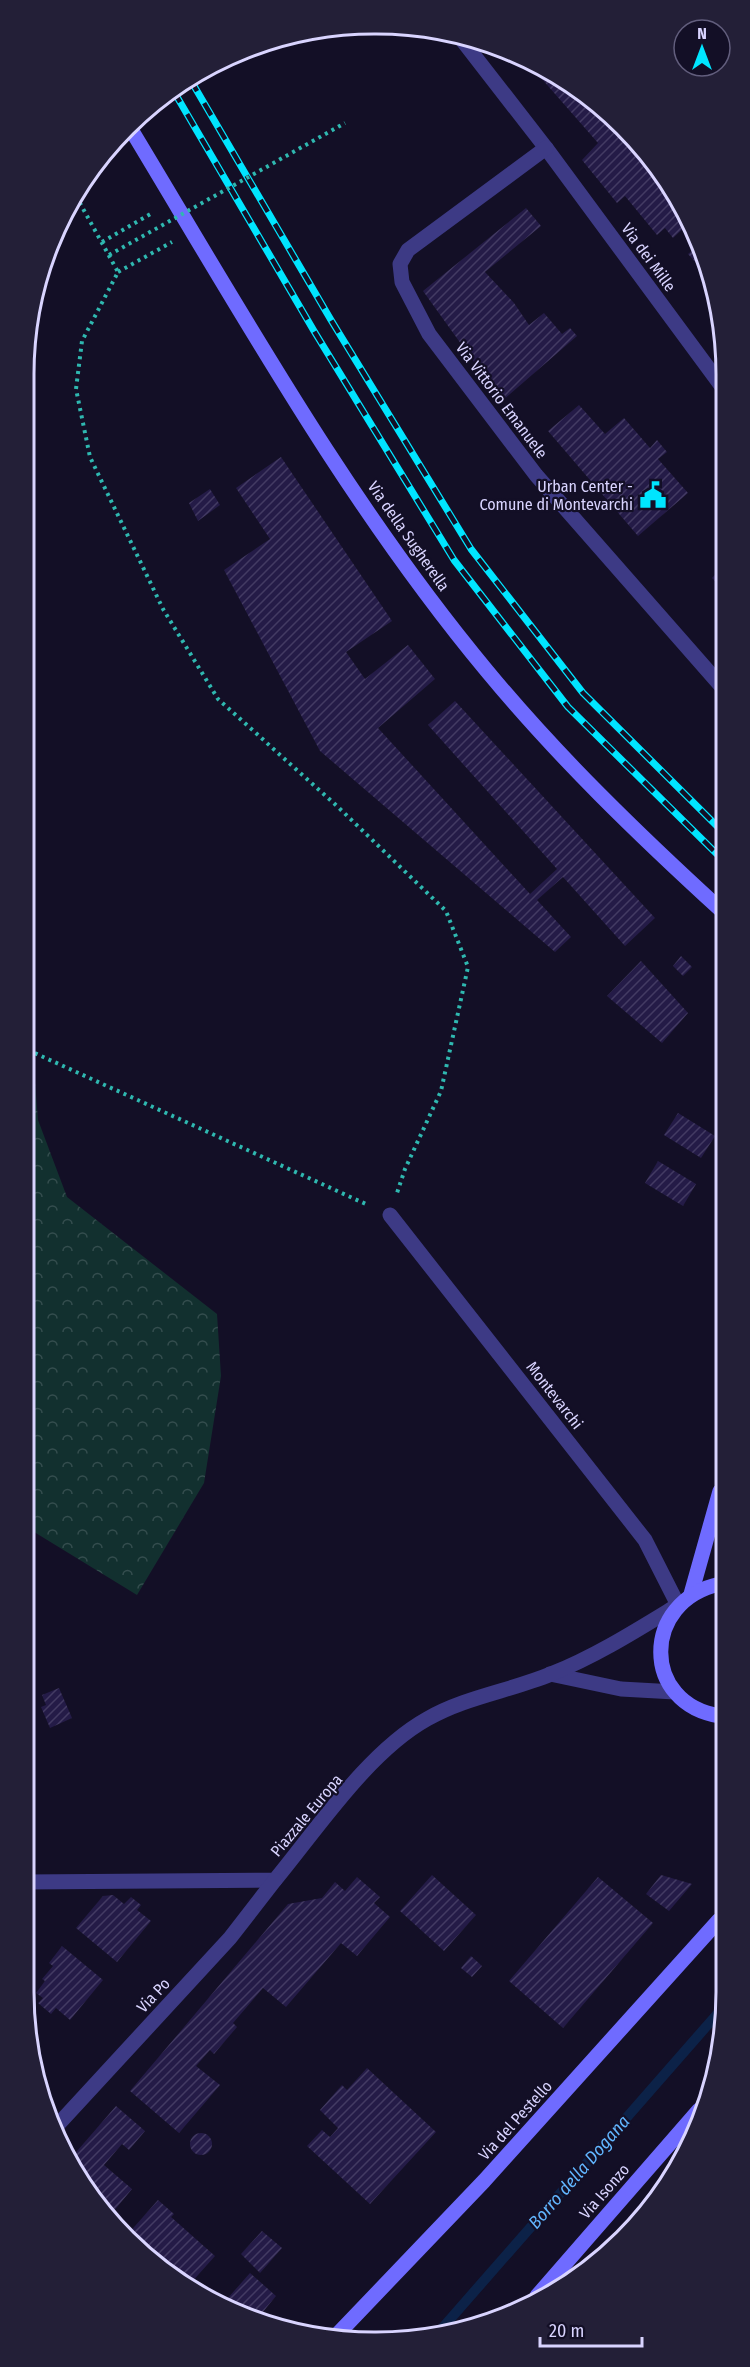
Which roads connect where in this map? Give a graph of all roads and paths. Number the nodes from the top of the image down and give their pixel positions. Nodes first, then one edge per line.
1 (468, 48) edge
2 (345, 123) dead end
3 (134, 134) edge
4 (546, 148) junction
5 (174, 200) junction
6 (81, 204) edge
7 (192, 231) junction
8 (109, 255) junction
9 (118, 272) junction
10 (716, 379) edge
11 (716, 680) edge
12 (716, 905) edge
13 (34, 1053) edge
14 (385, 1212) junction
15 (716, 1505) edge
16 (716, 1585) edge
17 (691, 1594) junction
18 (678, 1605) junction
19 (550, 1674) junction
20 (675, 1692) junction
21 (716, 1718) edge
22 (275, 1880) junction
23 (34, 1882) edge
24 (716, 1924) edge
25 (691, 2119) edge
26 (60, 2122) edge
27 (545, 2287) edge
28 (341, 2331) edge

1 - 4 street, Via dei Mille
2 - 8 path, bridge
3 - 5 street, Via della Sugherella
4 - 10 street, Via dei Mille
4 - 11 street, Via Vittorio Emanuele
5 - 7 street, Via della Sugherella
5 - 8 path
6 - 9 path
7 - 9 path
7 - 12 street, Via della Sugherella
8 - 9 path
9 - 14 path
13 - 14 path
14 - 18 street, Montevarchi
15 - 17 street
16 - 17 street
17 - 18 street
18 - 19 street, Piazzale Europa
18 - 20 street
19 - 20 street
19 - 22 street, Piazzale Europa
20 - 21 street
22 - 23 street, Piazzale Europa
22 - 26 street, Via Po
24 - 28 street, Via del Pestello
25 - 27 street, Via Isonzo

